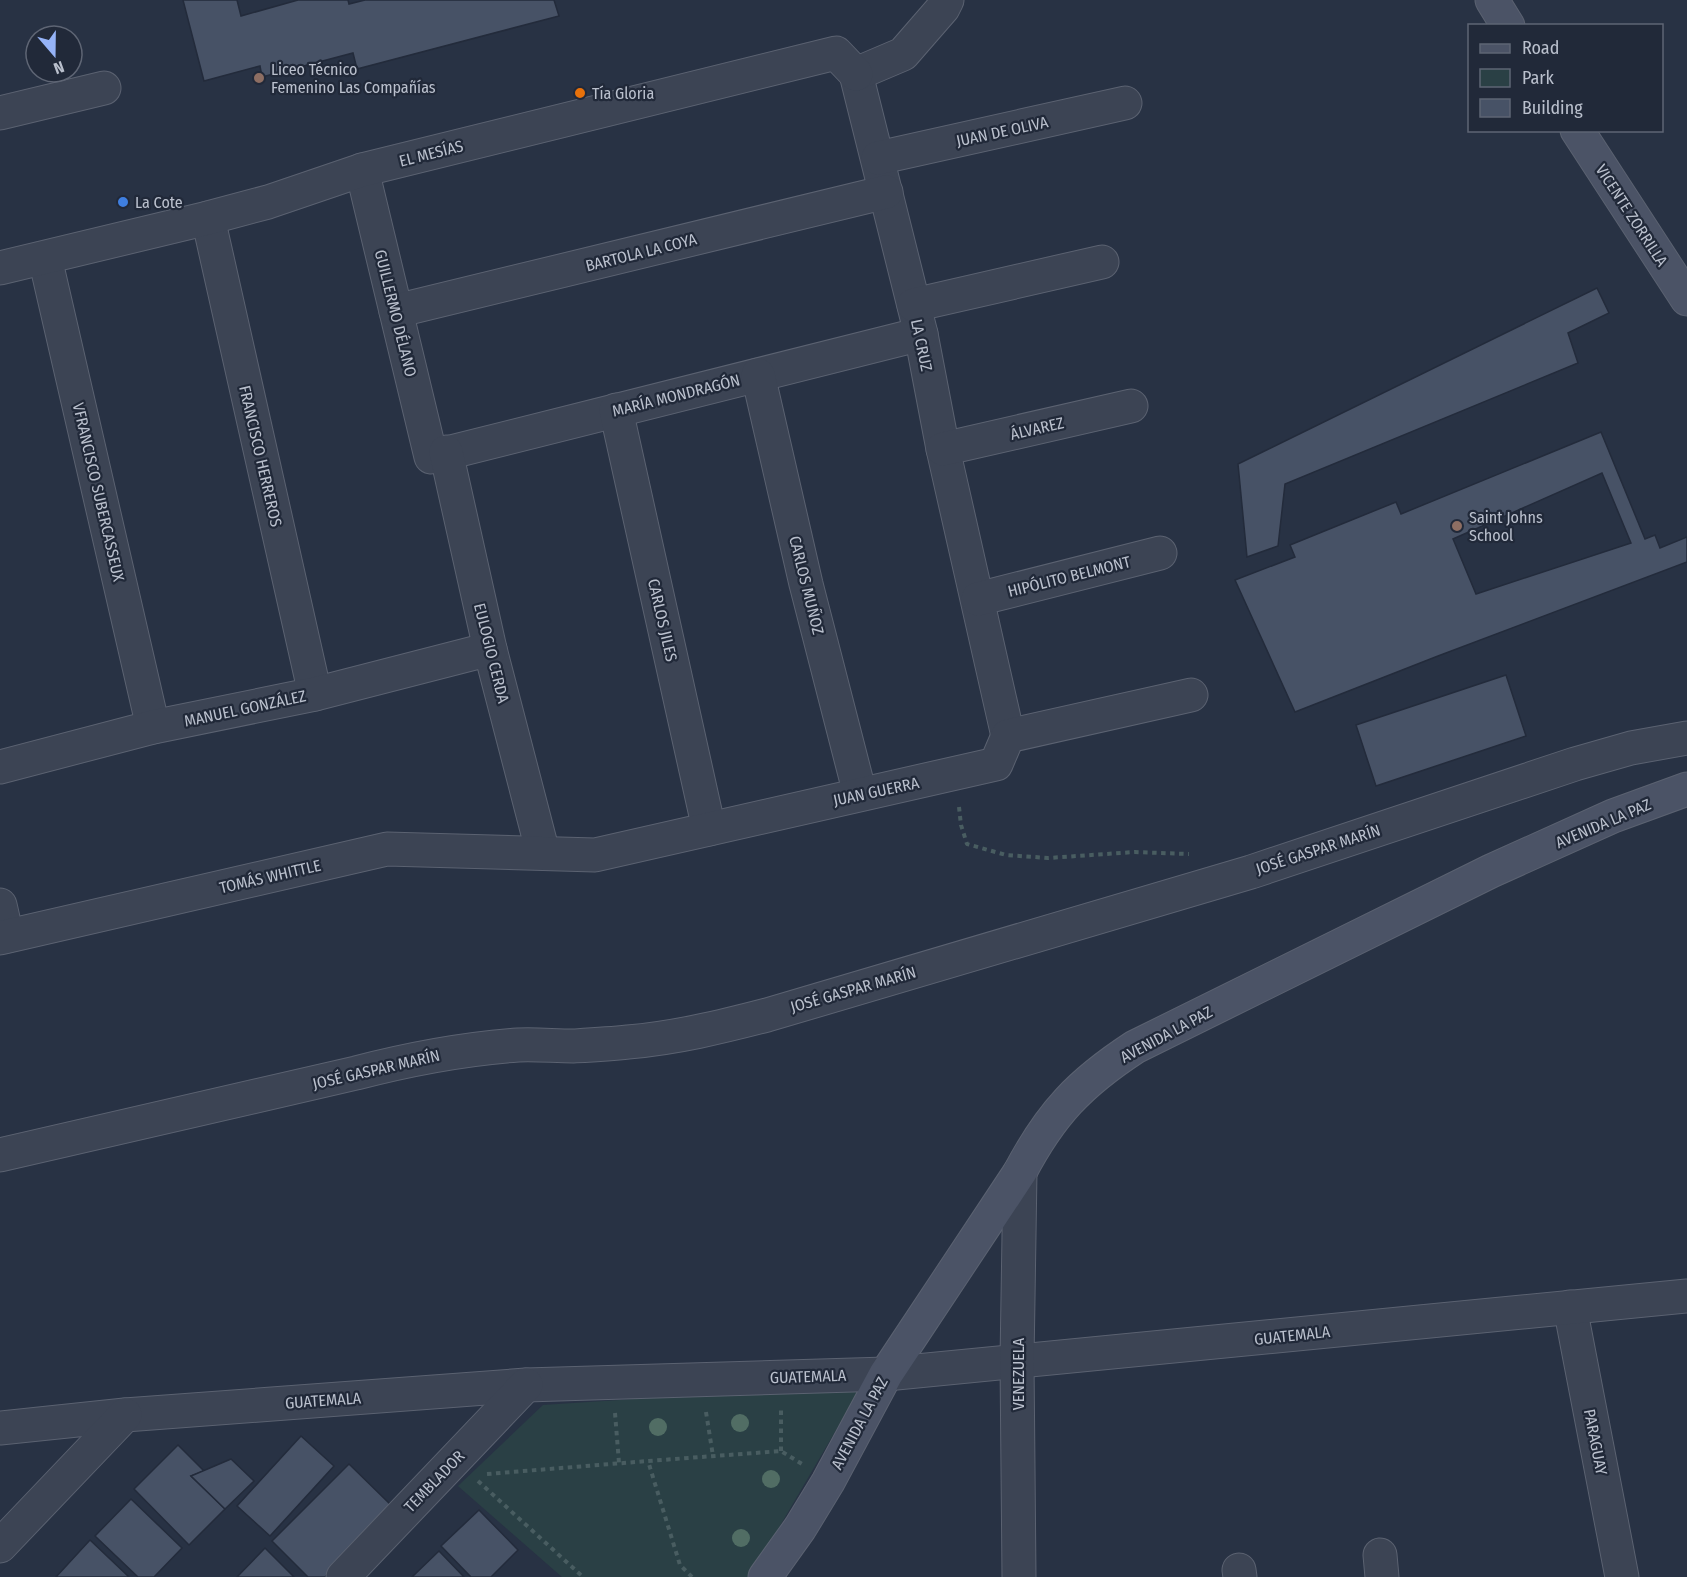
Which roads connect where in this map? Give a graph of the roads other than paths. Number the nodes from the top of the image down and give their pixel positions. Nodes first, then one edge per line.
1 (947, 0) edge
2 (1492, 0) edge
3 (1507, 24) edge
4 (856, 74) junction
5 (104, 88) dead end
6 (1125, 103) dead end
7 (0, 113) edge
8 (1578, 132) edge
9 (878, 158) junction
10 (362, 170) junction
11 (886, 192) junction
12 (208, 218) junction
13 (45, 258) junction
14 (1102, 262) dead end
15 (0, 268) edge
16 (1687, 299) edge
17 (396, 312) junction
18 (917, 320) junction
19 (758, 375) junction
20 (1131, 406) dead end
21 (616, 410) junction
22 (943, 449) junction
23 (438, 454) junction
24 (1160, 553) dead end
25 (978, 599) junction
26 (490, 649) junction
27 (315, 694) junction
28 (1191, 695) dead end
29 (153, 727) junction
30 (1008, 736) junction
31 (1687, 738) edge
32 (0, 767) edge
33 (1687, 789) edge
34 (860, 794) junction
35 (710, 829) junction
36 (543, 853) junction
37 (0, 905) edge
38 (4, 937) edge
39 (0, 1155) edge
40 (1020, 1172) junction
41 (1687, 1296) edge
42 (1570, 1307) junction
43 (1017, 1361) junction
44 (886, 1374) junction
45 (526, 1385) junction
46 (125, 1414) junction
47 (0, 1428) edge
48 (0, 1546) edge
49 (343, 1577) edge
50 (765, 1577) edge
51 (1019, 1577) edge
52 (1622, 1577) edge

1 - 4 street
2 - 3 main road
4 - 9 street, LA CRUZ
4 - 10 street, EL MESÍAS
5 - 7 street
6 - 9 street, JUAN DE OLIVA
8 - 16 main road, VICENTE ZORRILLA
9 - 11 street, LA CRUZ
10 - 12 street, EL MESÍAS
10 - 17 street, GUILLERMO DÉLANO
11 - 17 street, BARTOLA LA COYA
11 - 18 street, LA CRUZ
12 - 13 street, EL MESÍAS
12 - 27 street, FRANCISCO HERREROS
13 - 15 street, EL MESÍAS
13 - 29 street, VFRANCISCO SUBERCASSEUX
14 - 18 street, MARÍA MONDRAGÓN
17 - 23 street, GUILLERMO DÉLANO
18 - 19 street, MARÍA MONDRAGÓN
18 - 22 street, LA CRUZ
19 - 21 street, MARÍA MONDRAGÓN
19 - 34 street, CARLOS MUÑOZ
20 - 22 street, ÁLVAREZ
21 - 23 street, MARÍA MONDRAGÓN
21 - 35 street, CARLOS JILES
22 - 25 street, LA CRUZ
23 - 26 street, EULOGIO CERDA
24 - 25 street, HIPÓLITO BELMONT
25 - 30 street, LA CRUZ
26 - 27 street, MANUEL GONZÁLEZ
26 - 36 street, EULOGIO CERDA
27 - 29 street, MANUEL GONZÁLEZ
28 - 30 street
29 - 32 street, MANUEL GONZÁLEZ
30 - 34 street, JUAN GUERRA
31 - 39 street, JOSÉ GASPAR MARÍN
33 - 40 main road, AVENIDA LA PAZ
34 - 35 street, JUAN GUERRA
35 - 36 street, JUAN GUERRA
36 - 38 street, TOMÁS WHITTLE
37 - 38 street
40 - 43 street, VENEZUELA
40 - 44 main road, AVENIDA LA PAZ
41 - 42 street, GUATEMALA
42 - 43 street, GUATEMALA
42 - 52 street, PARAGUAY
43 - 44 street, GUATEMALA
43 - 51 street, VENEZUELA
44 - 45 street, GUATEMALA
44 - 50 main road, AVENIDA LA PAZ
45 - 46 street, GUATEMALA
45 - 49 street, TEMBLADOR
46 - 47 street, GUATEMALA
46 - 48 street

